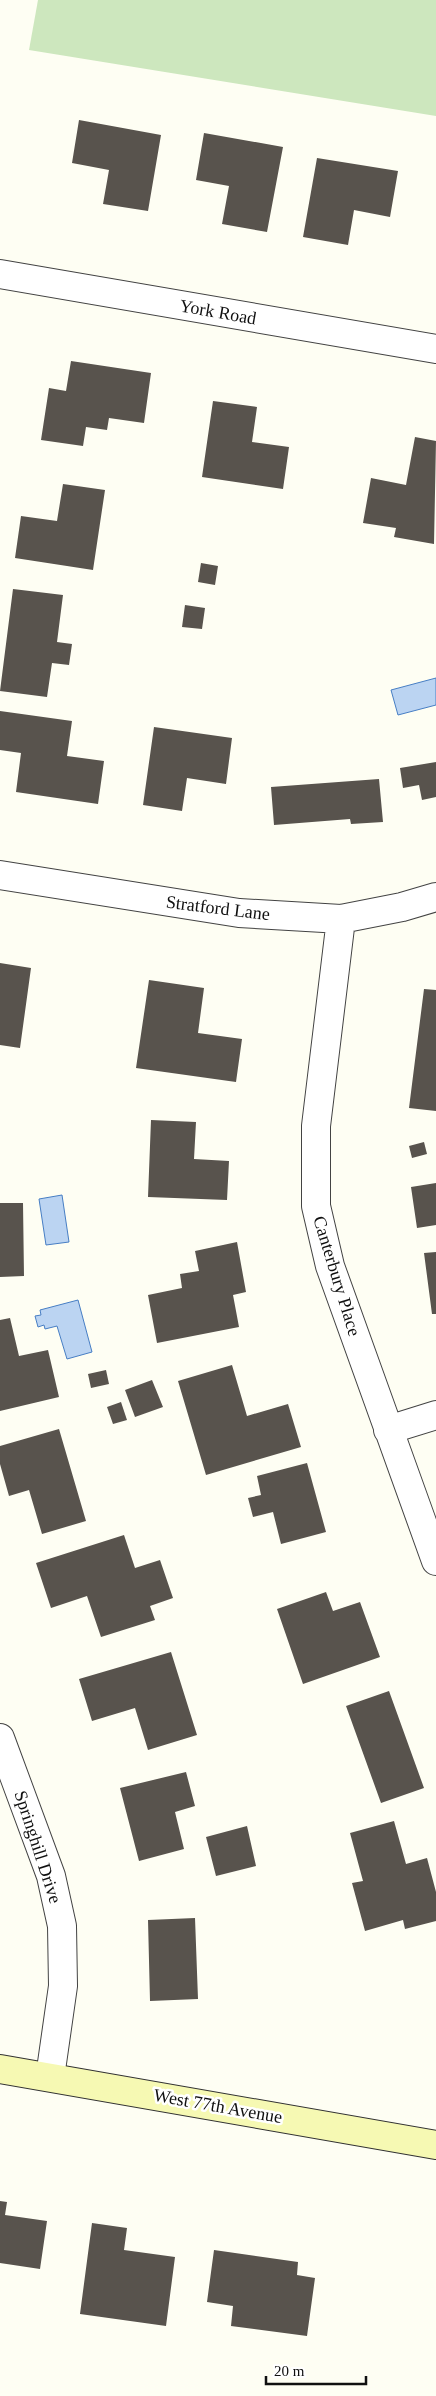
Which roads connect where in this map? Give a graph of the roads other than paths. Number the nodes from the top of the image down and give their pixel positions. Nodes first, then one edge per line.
1 (0, 274) edge
2 (436, 349) edge
3 (0, 875) edge
4 (436, 897) edge
5 (340, 918) junction
6 (436, 1415) edge
7 (388, 1430) junction
8 (436, 1561) edge
9 (0, 1738) edge
10 (0, 2069) edge
11 (50, 2077) junction
12 (436, 2144) edge

1 - 2 street, York Road
3 - 5 street, Stratford Lane
4 - 5 street, Stratford Lane
5 - 7 street, Canterbury Place
6 - 7 street
7 - 8 street, Canterbury Place
9 - 11 street, Springhill Drive
10 - 11 street, West 77th Avenue
11 - 12 street, West 77th Avenue

